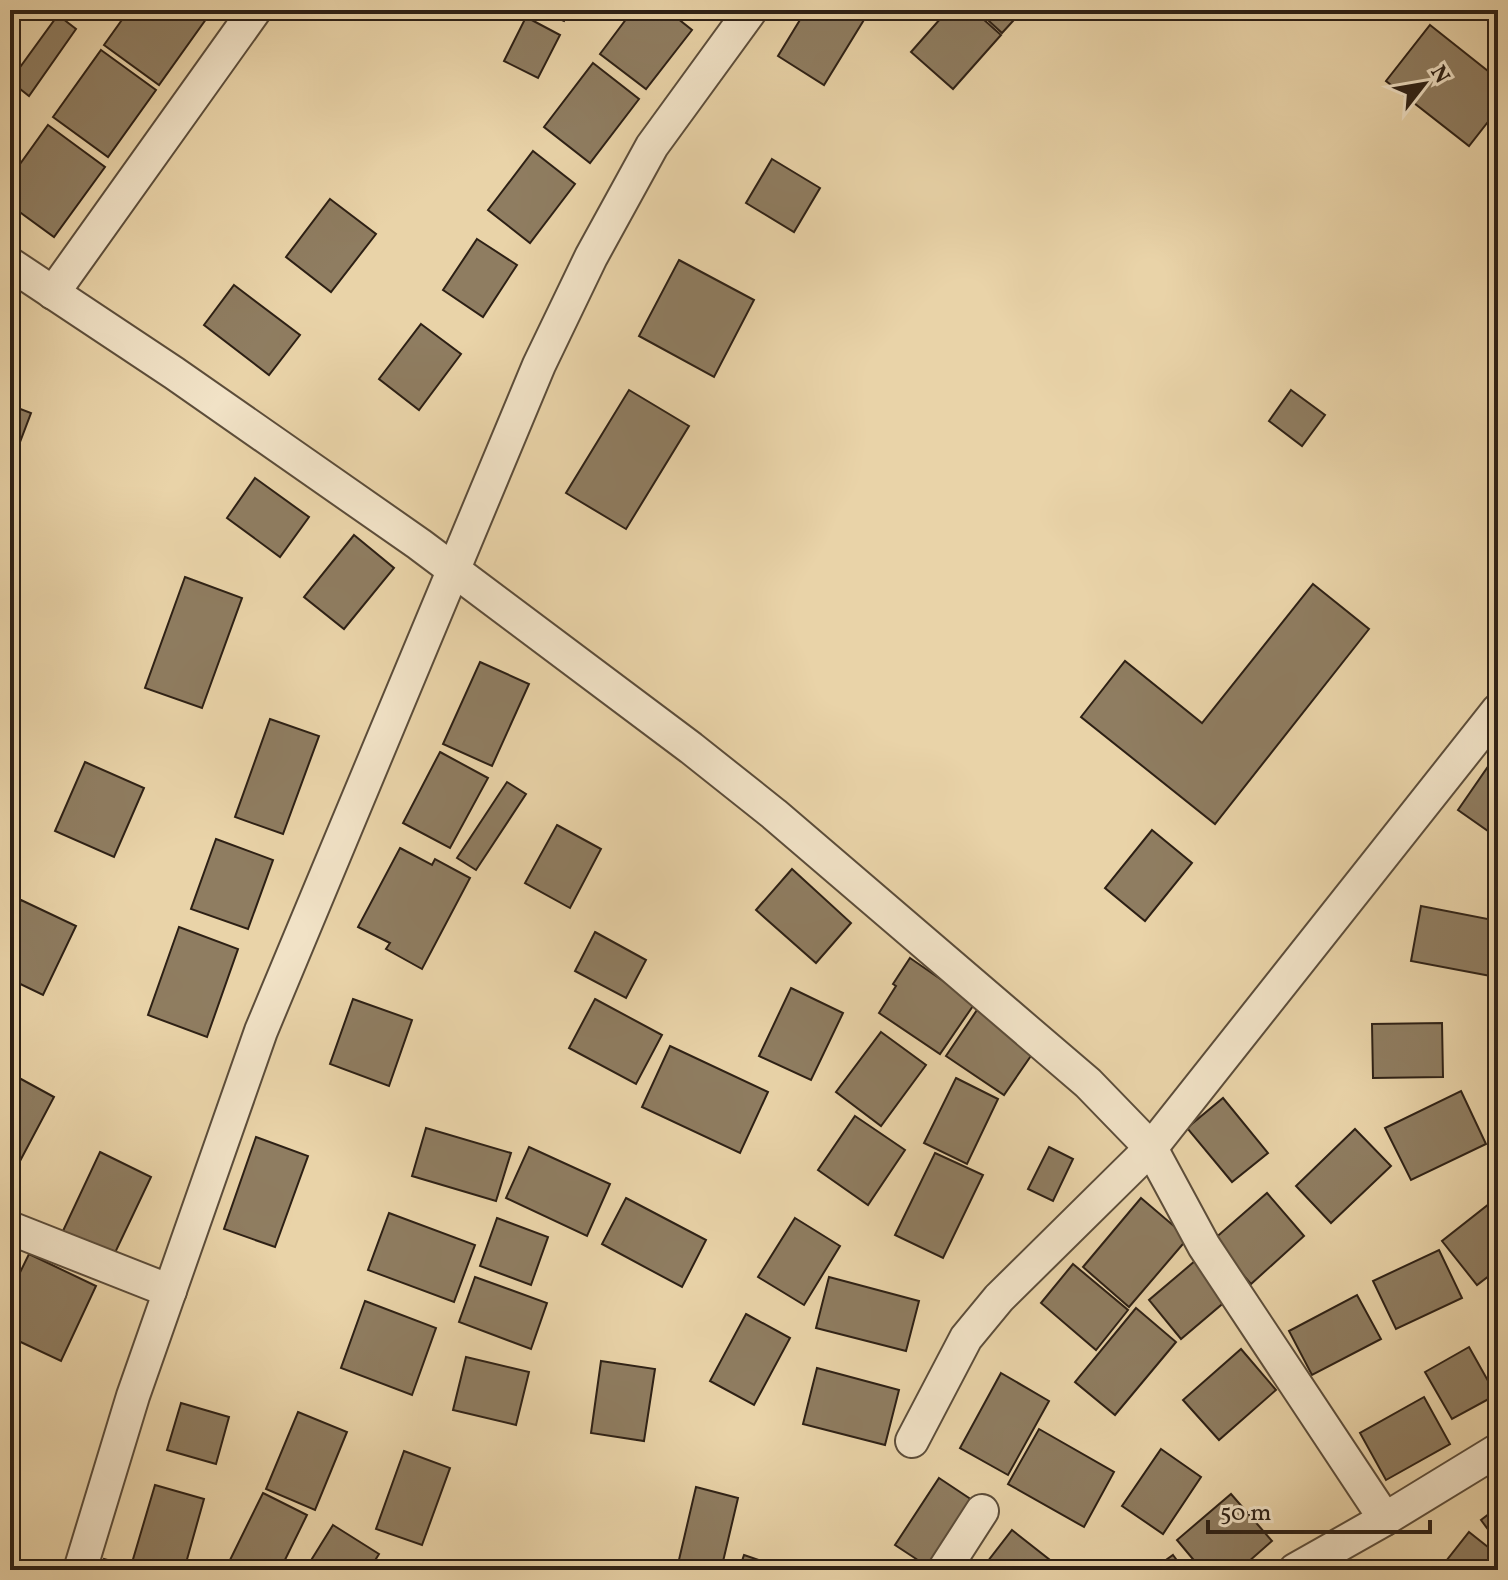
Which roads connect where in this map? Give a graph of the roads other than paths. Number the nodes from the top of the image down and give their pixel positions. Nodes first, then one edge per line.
1 (255, 10) edge
2 (751, 10) edge
3 (10, 264) edge
4 (53, 293) junction
5 (454, 571) junction
6 (1495, 720) edge
7 (1151, 1148) junction
8 (10, 1228) edge
9 (170, 1291) junction
10 (912, 1441) dead end
11 (1498, 1450) edge
12 (982, 1511) dead end
13 (1385, 1519) junction
14 (80, 1570) edge
15 (944, 1570) edge
16 (1295, 1570) edge

1 - 4 street
2 - 5 street
3 - 4 street
4 - 5 street
5 - 7 street
5 - 9 street
6 - 7 street
7 - 10 street
7 - 13 street
8 - 9 street
9 - 14 street
11 - 13 street
12 - 15 street
13 - 16 street

